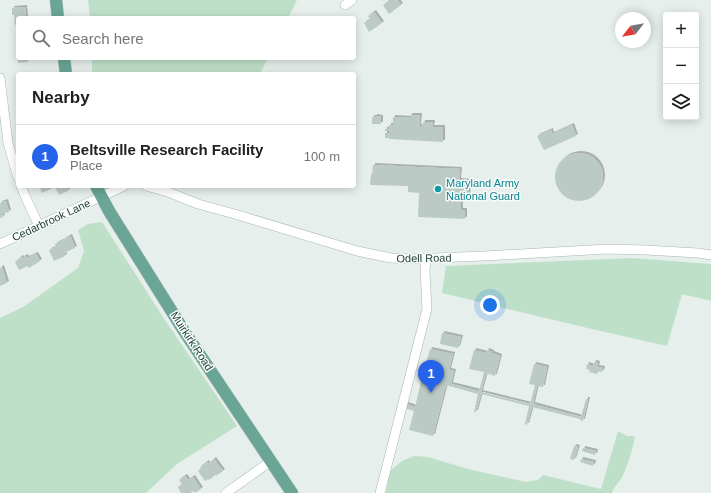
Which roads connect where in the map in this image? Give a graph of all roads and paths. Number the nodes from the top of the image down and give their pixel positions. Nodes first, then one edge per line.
1 (56, 0) edge
2 (58, 16) edge
3 (64, 60) edge
4 (66, 72) edge
5 (0, 78) edge
6 (16, 171) edge
7 (22, 188) edge
8 (119, 188) edge
9 (153, 188) edge
10 (99, 191) edge
11 (39, 226) junction
12 (0, 244) edge
13 (711, 255) edge
14 (426, 258) junction
15 (271, 462) junction
16 (226, 493) edge
17 (292, 493) edge
18 (380, 493) edge

1 - 2 main road
3 - 4 main road
5 - 6 street
7 - 11 street
8 - 10 street
9 - 14 street, Odell Road
10 - 11 street, Cedarbrook Lane
10 - 15 main road, Muirkirk Road
11 - 12 street, Cedarbrook Lane
13 - 14 street, Odell Road
14 - 18 street
15 - 16 street
15 - 17 main road, Muirkirk Road

